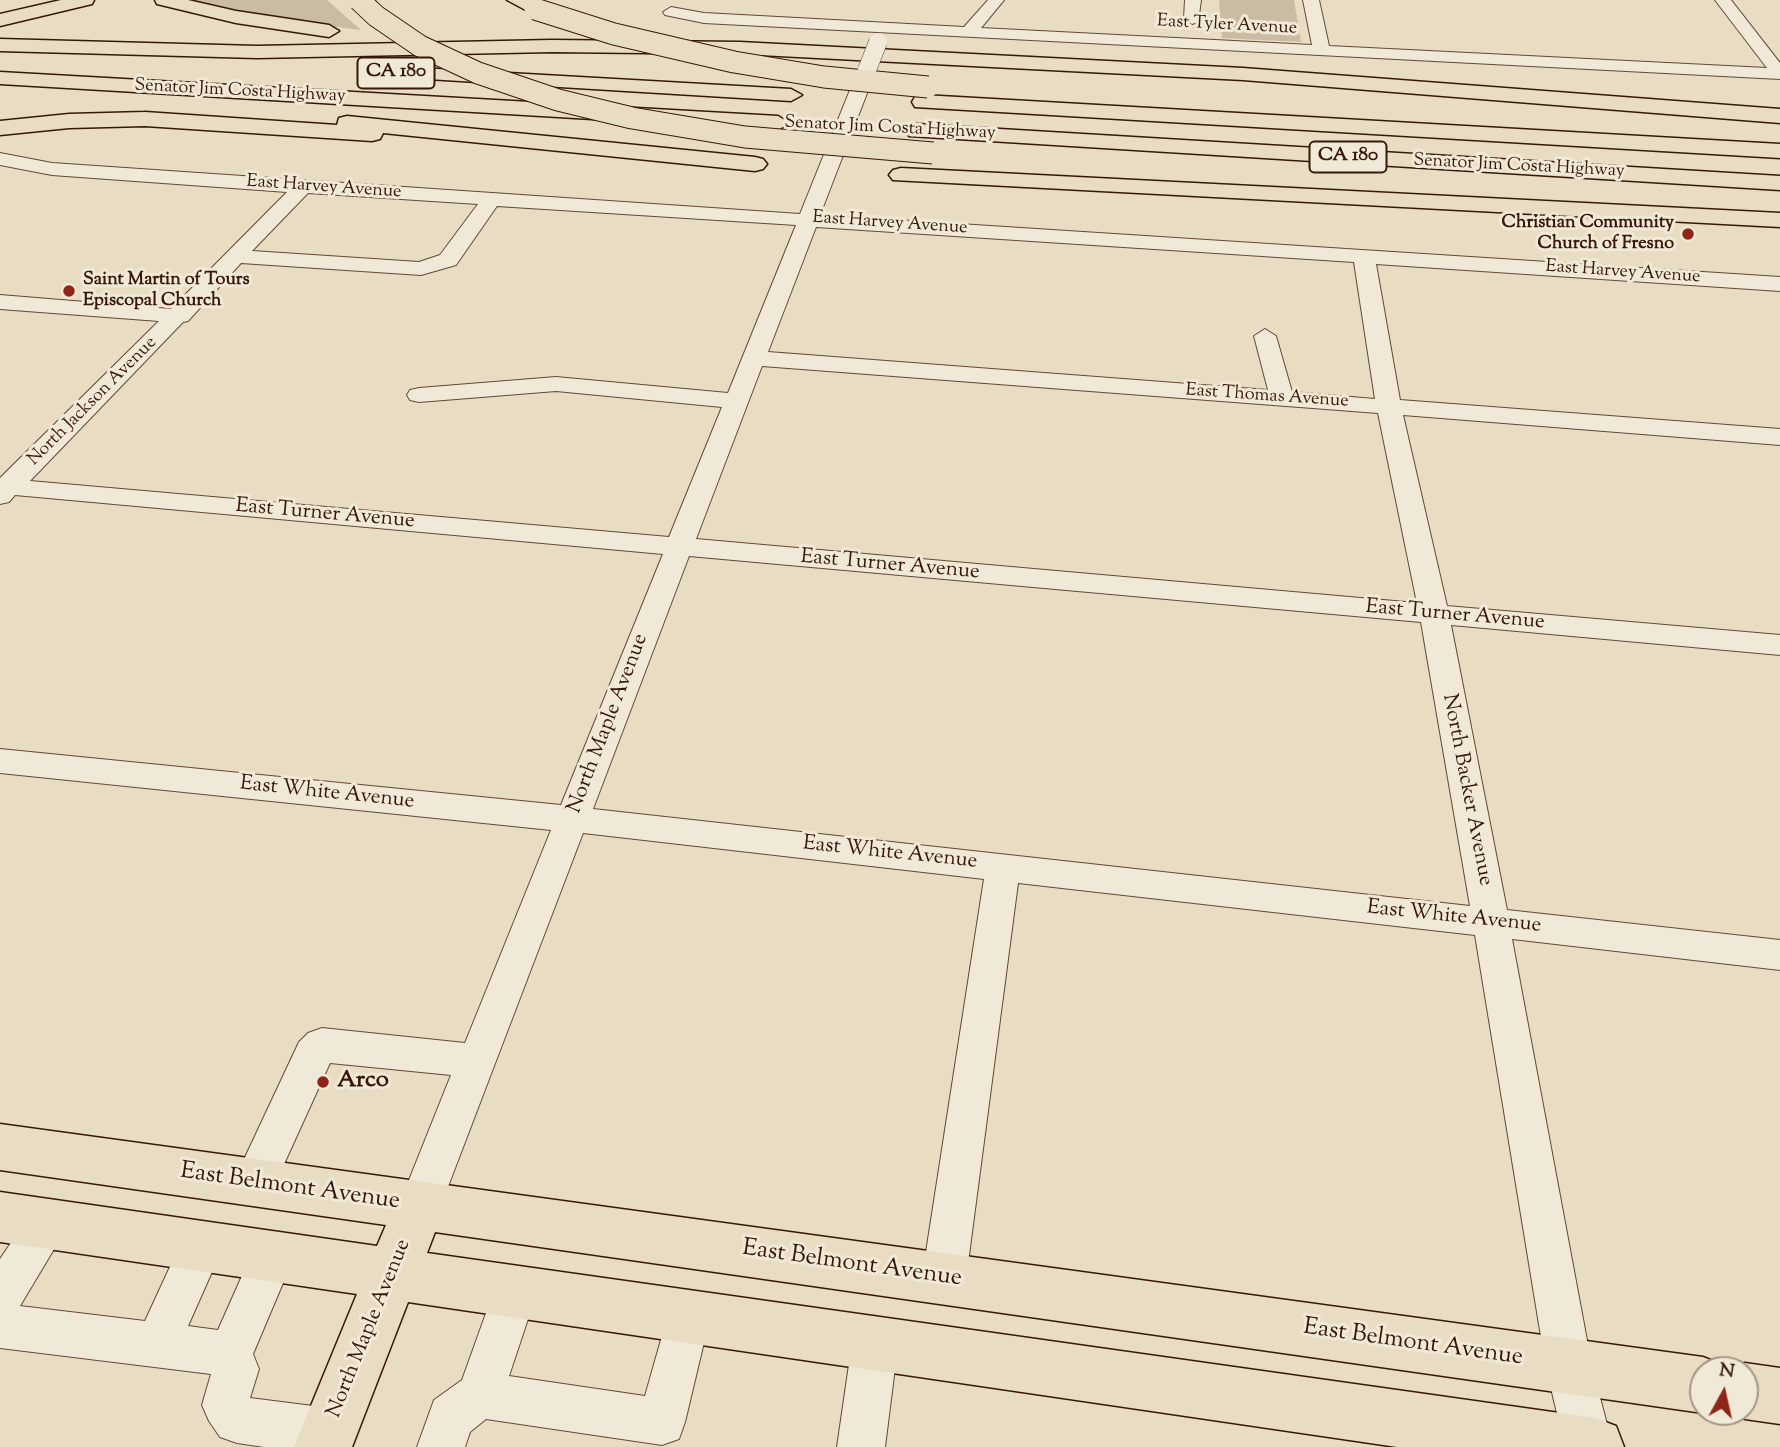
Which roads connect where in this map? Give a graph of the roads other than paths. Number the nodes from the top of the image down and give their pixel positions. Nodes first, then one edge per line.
1 (85, 0) edge
2 (164, 0) edge
3 (359, 0) edge
4 (516, 0) edge
5 (996, 0) edge
6 (1193, 0) edge
7 (1311, 0) edge
8 (1723, 0) edge
9 (720, 3) dead end
10 (891, 9) dead end
11 (671, 12) dead end
12 (734, 12) junction
13 (1192, 19) dead end
14 (0, 20) edge
15 (969, 31) junction
16 (881, 35) junction
17 (1443, 40) dead end
18 (1486, 42) dead end
19 (0, 45) edge
20 (0, 51) edge
21 (1322, 51) junction
22 (1450, 57) junction
23 (925, 58) junction
24 (1493, 59) junction
25 (1780, 74) edge
26 (0, 78) edge
27 (0, 89) edge
28 (926, 94) junction
29 (1510, 94) junction
30 (1780, 111) edge
31 (1780, 116) edge
32 (0, 128) edge
33 (1780, 151) edge
34 (0, 159) edge
35 (755, 164) junction
36 (27, 166) junction
37 (780, 166) dead end
38 (807, 169) dead end
39 (848, 172) dead end
40 (874, 174) dead end
41 (0, 181) edge
42 (1769, 182) edge
43 (303, 187) junction
44 (492, 199) junction
45 (808, 219) junction
46 (1780, 220) edge
47 (237, 256) junction
48 (1364, 257) junction
49 (1780, 284) edge
50 (0, 302) edge
51 (180, 316) junction
52 (1265, 336) dead end
53 (753, 358) junction
54 (419, 395) dead end
55 (1282, 399) junction
56 (736, 401) junction
57 (1389, 407) junction
58 (1780, 437) edge
59 (3, 490) edge
60 (679, 547) junction
61 (1434, 614) junction
62 (1780, 645) edge
63 (0, 761) edge
64 (572, 818) junction
65 (1003, 867) junction
66 (1491, 922) junction
67 (1780, 955) edge
68 (477, 1061) junction
69 (0, 1147) edge
70 (254, 1183) junction
71 (420, 1205) junction
72 (24, 1220) edge
73 (201, 1247) junction
74 (272, 1258) junction
75 (392, 1275) junction
76 (944, 1278) junction
77 (514, 1292) junction
78 (0, 1298) edge
79 (688, 1317) junction
80 (0, 1325) edge
81 (875, 1343) junction
82 (157, 1345) junction
83 (230, 1354) junction
84 (1569, 1367) junction
85 (1689, 1383) edge
86 (1759, 1393) edge
87 (481, 1395) junction
88 (1780, 1396) edge
89 (326, 1439) edge
90 (441, 1447) edge
91 (861, 1447) edge
92 (1589, 1447) edge
93 (1595, 1447) edge

1 - 14 main road
2 - 23 main road
3 - 42 main road, bridge
4 - 28 main road, bridge
5 - 15 street
6 - 13 street
7 - 21 street
8 - 25 street
9 - 12 street
10 - 16 street, North Maple Avenue
11 - 12 street, East Tyler Avenue
12 - 16 street, East Tyler Avenue
15 - 16 street, East Tyler Avenue
15 - 21 street, East Tyler Avenue
16 - 45 street, North Maple Avenue, bridge
17 - 22 street
18 - 24 street
19 - 23 main road
20 - 28 main road, Senator Jim Costa Highway / CA 180
21 - 22 street, East Tyler Avenue
22 - 24 street, East Tyler Avenue
23 - 29 main road
24 - 25 street, East Tyler Avenue
26 - 42 main road, Senator Jim Costa Highway / CA 180
27 - 35 main road
28 - 33 main road, Senator Jim Costa Highway / CA 180
29 - 30 main road
29 - 31 main road
32 - 35 main road
34 - 36 street, East Harvey Avenue
35 - 37 main road
36 - 41 street
36 - 43 street, East Harvey Avenue
38 - 39 main road
40 - 46 main road
43 - 44 street, East Harvey Avenue
43 - 47 street, North Jackson Avenue
44 - 45 street, East Harvey Avenue
44 - 47 street
45 - 48 street, East Harvey Avenue
45 - 53 street, North Maple Avenue
47 - 51 street, North Jackson Avenue
48 - 49 street, East Harvey Avenue
48 - 57 street, North Backer Avenue
50 - 51 street
51 - 59 street, North Jackson Avenue
52 - 55 street
53 - 55 street, East Thomas Avenue
53 - 56 street, North Maple Avenue
54 - 56 street
55 - 57 street, East Thomas Avenue
56 - 60 street, North Maple Avenue
57 - 58 street, East Thomas Avenue
57 - 61 street, North Backer Avenue
59 - 60 street, East Turner Avenue
60 - 61 street, East Turner Avenue
60 - 64 street, North Maple Avenue
61 - 62 street, East Turner Avenue
61 - 66 street, North Backer Avenue
63 - 64 street, East White Avenue
64 - 65 street, East White Avenue
64 - 68 street, North Maple Avenue
65 - 66 street, East White Avenue
65 - 76 street
66 - 67 street, East White Avenue
66 - 84 street, North Backer Avenue
68 - 70 street
68 - 71 street, North Maple Avenue
69 - 70 main road, East Belmont Avenue
70 - 71 main road, East Belmont Avenue
71 - 75 main road, North Maple Avenue
71 - 76 main road, East Belmont Avenue
72 - 73 main road
72 - 78 street
73 - 74 main road
73 - 82 street
74 - 75 main road
74 - 83 street
75 - 77 main road
75 - 89 main road, North Maple Avenue
76 - 84 main road, East Belmont Avenue
77 - 79 main road
77 - 87 street
79 - 81 main road
79 - 87 street
80 - 82 street
81 - 91 street
81 - 92 main road
82 - 83 street
83 - 89 street
84 - 85 main road, East Belmont Avenue
84 - 92 street, North Backer Avenue
86 - 88 main road
87 - 90 street
92 - 93 main road

